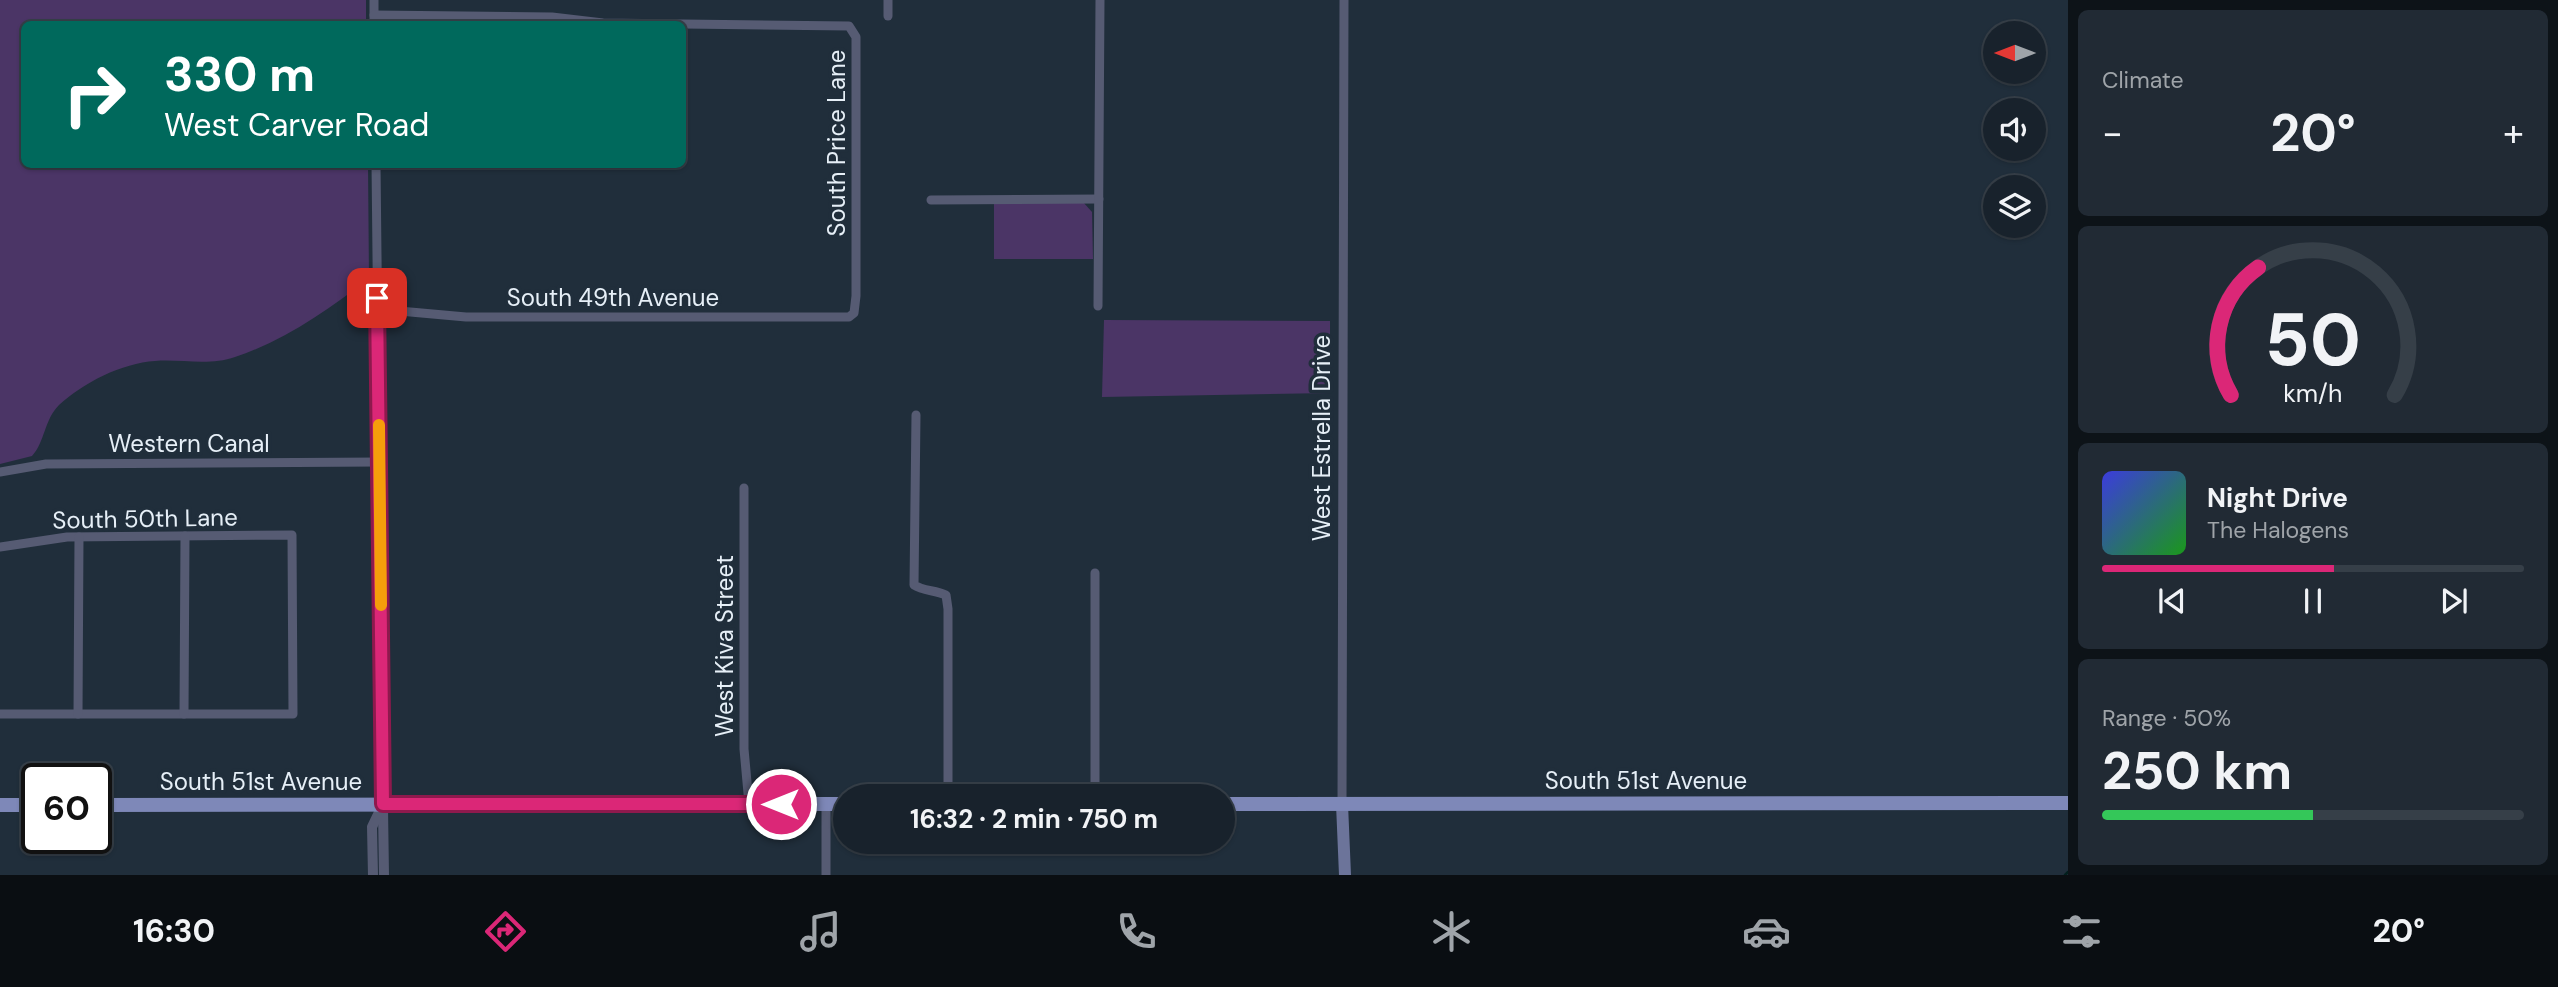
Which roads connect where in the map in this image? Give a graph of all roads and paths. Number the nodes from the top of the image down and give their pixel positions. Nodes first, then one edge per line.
1 (374, 0) edge
2 (888, 0) edge
3 (1100, 0) edge
4 (1344, 0) edge
5 (888, 16) dead end
6 (379, 17) edge
7 (586, 21) edge
8 (686, 24) edge
9 (376, 168) edge
10 (1099, 199) junction
11 (931, 200) dead end
12 (1098, 306) dead end
13 (377, 309) junction
14 (849, 317) joint
15 (916, 415) dead end
16 (379, 462) junction
17 (0, 472) edge
18 (744, 488) dead end
19 (185, 536) junction
20 (79, 537) junction
21 (0, 547) edge
22 (1095, 573) dead end
23 (0, 714) edge
24 (78, 714) junction
25 (184, 714) junction
26 (948, 784) edge
27 (1096, 784) edge
28 (2068, 803) edge
29 (383, 804) junction
30 (750, 804) junction
31 (826, 804) junction
32 (833, 804) edge
33 (1235, 804) edge
34 (1342, 804) junction
35 (0, 805) edge
36 (21, 805) edge
37 (112, 805) edge
38 (373, 875) edge
39 (384, 875) edge
40 (826, 875) edge
41 (1345, 875) edge

1 - 6 street
2 - 5 street
3 - 10 street
4 - 34 street, West Estrella Drive
6 - 7 street, South Price Lane
8 - 14 street, South Price Lane
9 - 13 street
10 - 11 street
10 - 12 street
13 - 14 street, South 49th Avenue
13 - 16 street
15 - 26 street
16 - 17 street, Western Canal
16 - 29 street
18 - 30 street, West Kiva Street
19 - 20 street, South 50th Lane
19 - 25 street
19 - 25 street, South 50th Lane
20 - 21 street, South 50th Lane
20 - 24 street
22 - 27 street
23 - 24 street
24 - 25 street
28 - 34 main road, South 51st Avenue
29 - 30 main road, South 51st Avenue
29 - 37 main road, South 51st Avenue
29 - 38 street
29 - 39 street
30 - 31 main road, South 51st Avenue
31 - 32 main road, South 51st Avenue
31 - 40 street
33 - 34 main road, South 51st Avenue
34 - 41 main road, West Estrella Drive
35 - 36 main road

